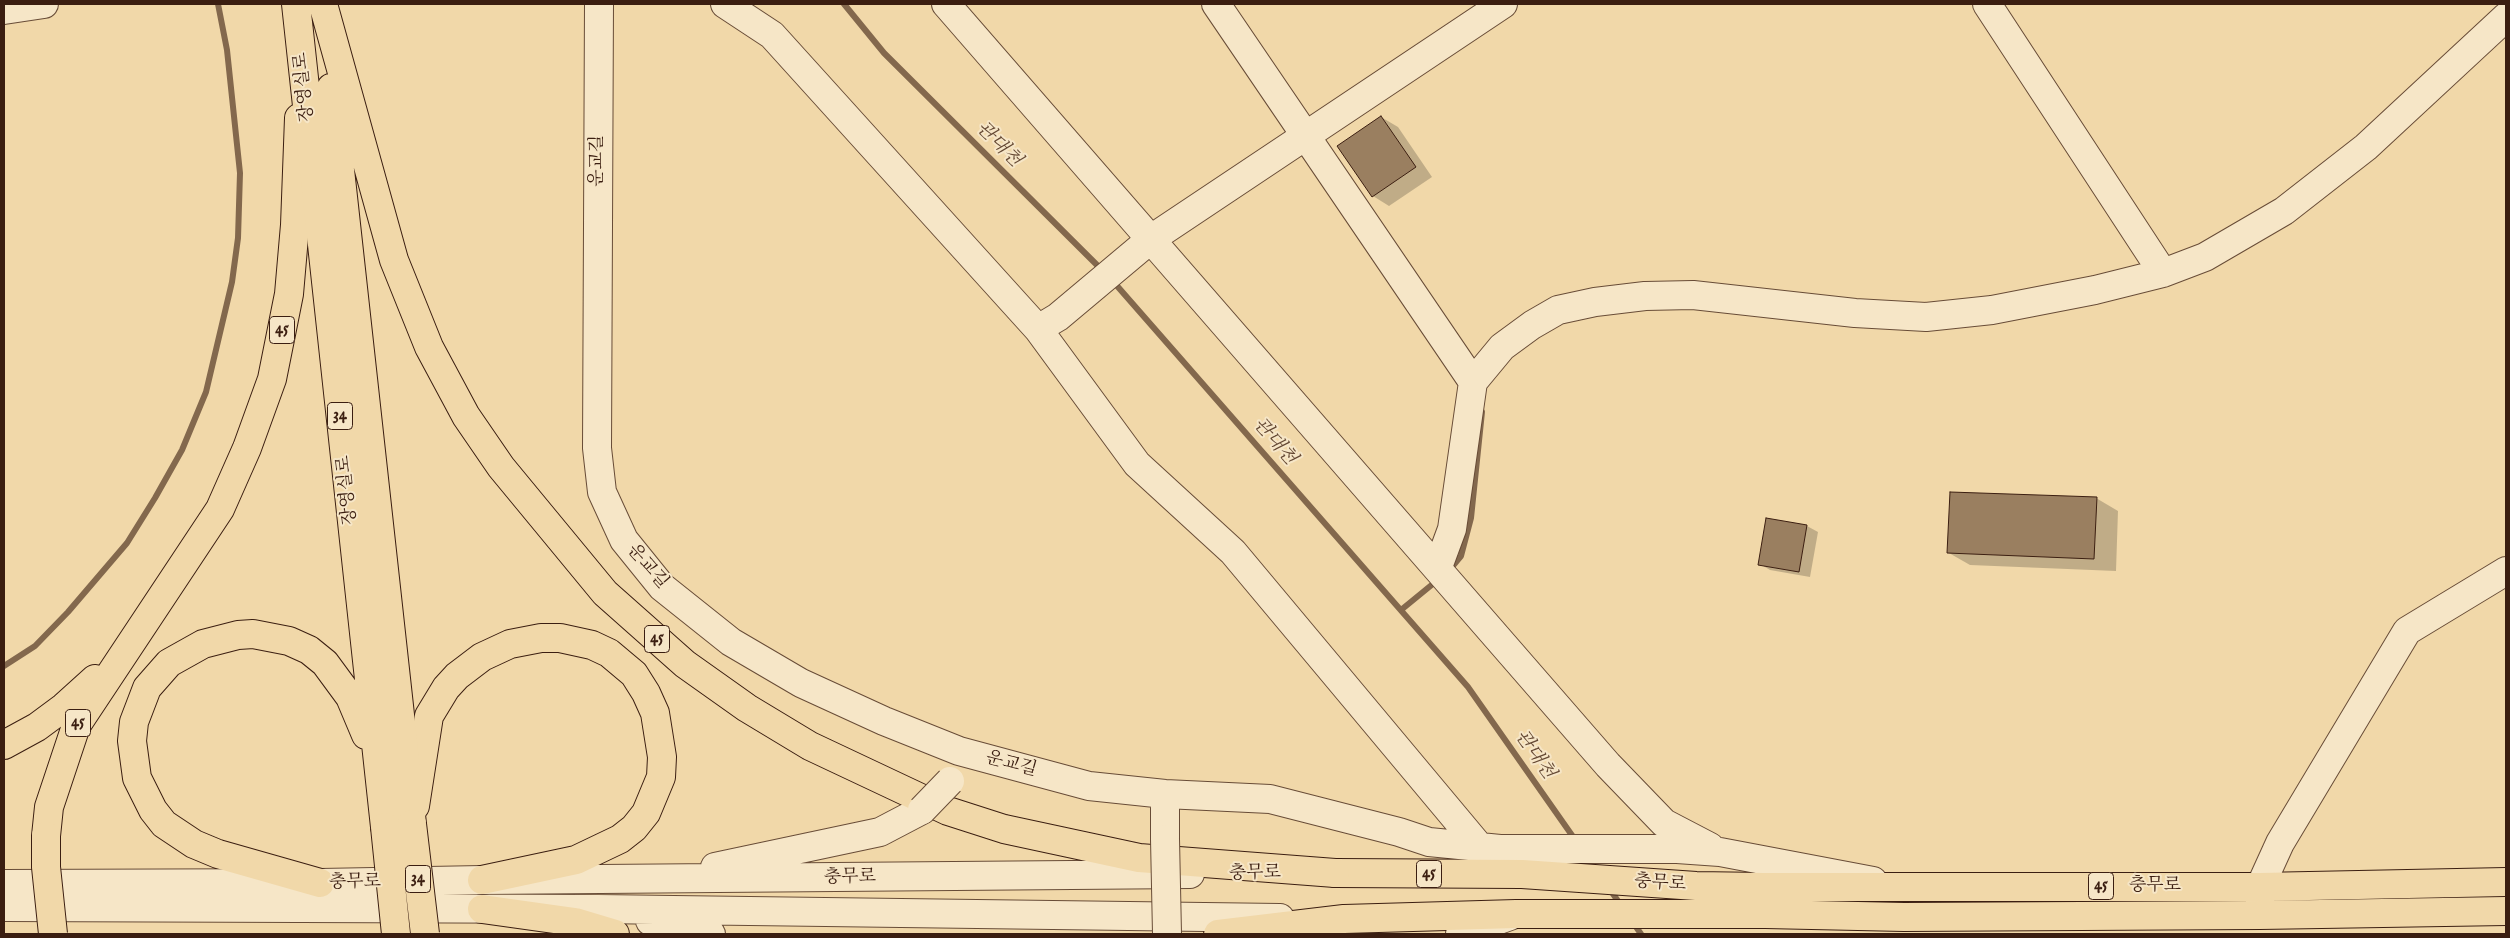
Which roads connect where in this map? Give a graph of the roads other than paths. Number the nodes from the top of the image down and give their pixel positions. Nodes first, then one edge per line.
1 (44, 4) edge
2 (296, 4) edge
3 (322, 4) edge
4 (599, 4) edge
5 (725, 4) edge
6 (946, 4) edge
7 (1216, 4) edge
8 (1503, 4) edge
9 (1987, 4) edge
10 (4, 10) edge
11 (2506, 17) edge
12 (1304, 136) junction
13 (1146, 242) junction
14 (2163, 273) junction
15 (1048, 323) junction
16 (1473, 382) junction
17 (1438, 567) junction
18 (2506, 571) edge
19 (143, 623) junction
20 (4, 745) edge
21 (959, 751) junction
22 (1165, 794) junction
23 (412, 824) junction
24 (385, 827) junction
25 (1489, 847) junction
26 (1720, 852) junction
27 (1335, 873) junction
28 (482, 880) junction
29 (657, 880) junction
30 (2506, 882) edge
31 (320, 883) junction
32 (4, 884) edge
33 (2260, 887) junction
34 (1901, 888) junction
35 (4, 907) edge
36 (482, 909) junction
37 (598, 909) junction
38 (2506, 911) edge
39 (1516, 914) junction
40 (2260, 915) junction
41 (1344, 919) junction
42 (52, 934) edge
43 (396, 934) edge
44 (424, 934) edge
45 (615, 934) edge
46 (711, 934) edge
47 (1167, 934) edge
48 (1218, 934) edge
49 (1460, 934) edge

1 - 10 street
2 - 19 main road, 45
2 - 24 main road, 장영실로 / 34
3 - 23 main road, 장영실로 / 34
3 - 27 main road, 45
4 - 21 street, 운교길
5 - 15 street
6 - 13 street
7 - 12 street
8 - 12 street
9 - 14 street
11 - 14 street
12 - 13 street
12 - 16 street
13 - 15 street
13 - 17 street
14 - 16 street
15 - 25 street
16 - 17 street
17 - 26 street
18 - 33 street
19 - 20 main road
19 - 42 main road, 45, bridge
21 - 22 street, 운교길
21 - 29 street, bridge
22 - 25 street, 운교길
22 - 47 street, bridge
23 - 28 main road
23 - 44 main road, 34, bridge
24 - 31 main road
24 - 43 main road, 34, bridge
25 - 26 street, 운교길
26 - 34 street
27 - 29 street, 충무로
27 - 34 main road, 충무로 / 45
28 - 29 street, 충무로
28 - 31 street, 충무로
30 - 33 main road, 충무로 / 45
31 - 32 street, 충무로
33 - 34 main road, 충무로 / 45
33 - 40 street
35 - 36 street, 충무로
36 - 37 street, 충무로
36 - 45 main road
37 - 41 street, 충무로
37 - 46 street
38 - 40 main road, 충무로 / 45
39 - 40 main road, 충무로 / 45
39 - 41 main road, 충무로 / 45
39 - 49 street
41 - 48 main road, 45

